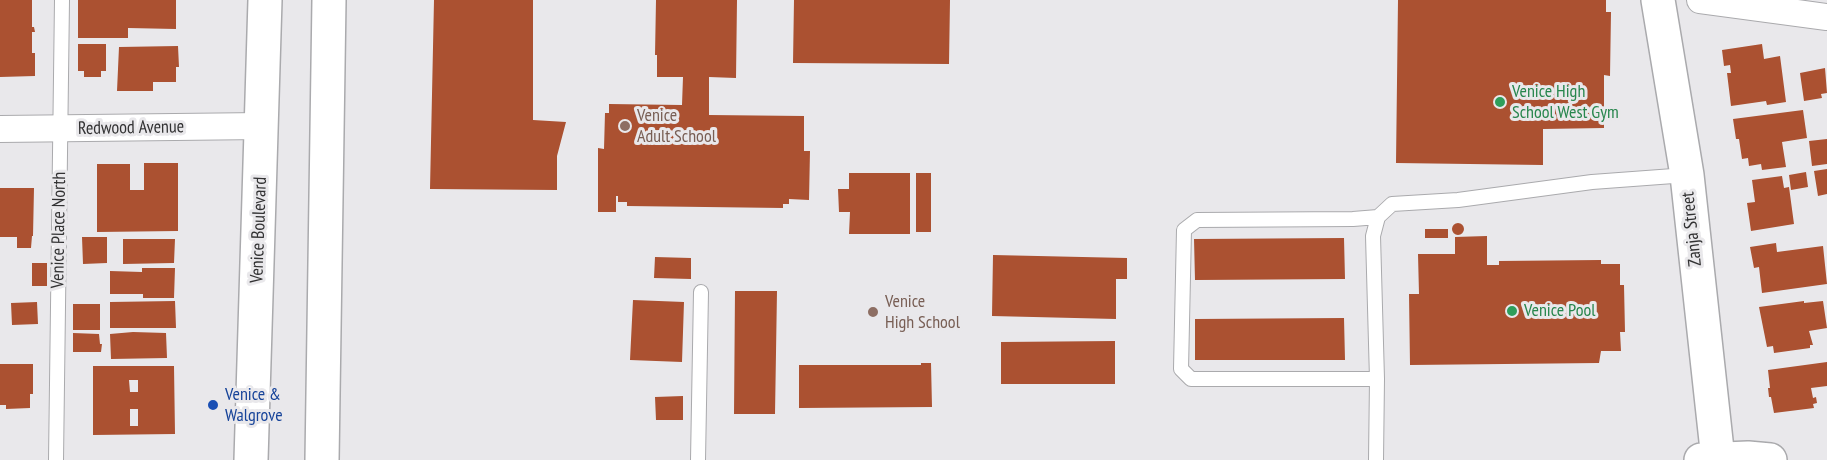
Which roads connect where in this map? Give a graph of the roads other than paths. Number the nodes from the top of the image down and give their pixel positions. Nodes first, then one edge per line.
1 (62, 0) edge
2 (265, 0) edge
3 (329, 0) edge
4 (1658, 0) edge
5 (1668, 0) edge
6 (1700, 0) edge
7 (1827, 17) edge
8 (262, 126) junction
9 (60, 128) junction
10 (0, 129) edge
11 (1687, 174) junction
12 (1378, 217) junction
13 (701, 292) dead end
14 (1377, 380) junction
15 (56, 460) edge
16 (251, 460) edge
17 (322, 460) edge
18 (698, 460) edge
19 (1376, 460) edge
20 (1712, 460) edge
21 (1770, 460) edge

1 - 9 lane, Venice Place North
2 - 8 main road, Venice Boulevard
3 - 17 main road
4 - 5 street
4 - 11 main road, Zanja Street
6 - 7 street
8 - 9 street, Redwood Avenue
8 - 16 main road, Venice Boulevard
9 - 10 street, Redwood Avenue
9 - 15 lane, Venice Place North
11 - 12 lane
11 - 20 main road, Zanja Street
12 - 14 lane
12 - 14 lane
13 - 18 lane
14 - 19 lane
20 - 21 main road

